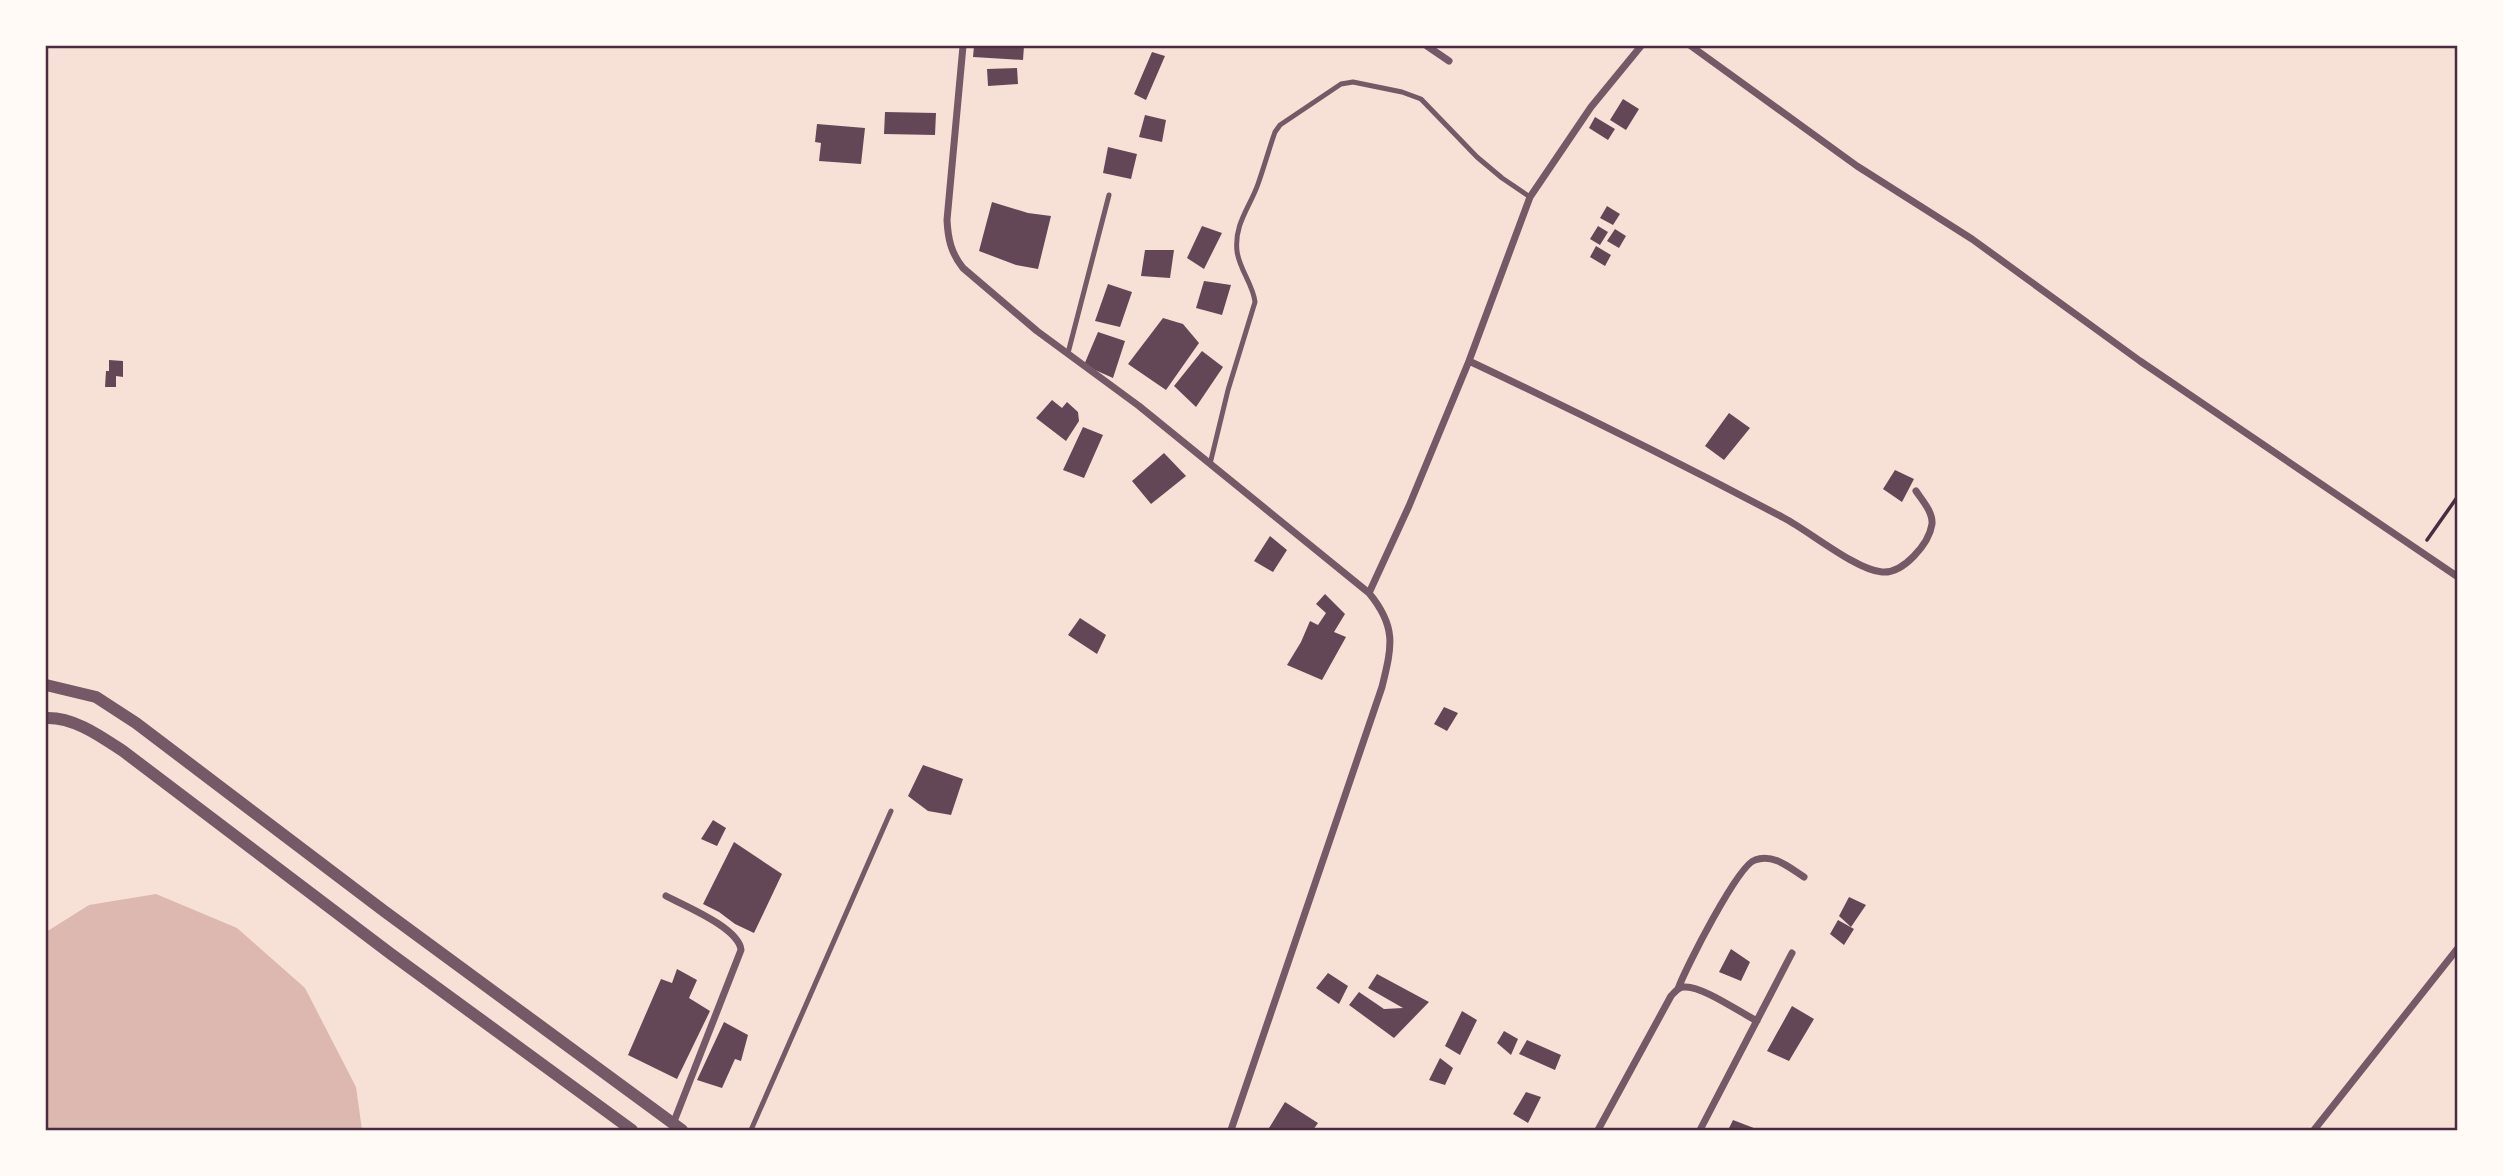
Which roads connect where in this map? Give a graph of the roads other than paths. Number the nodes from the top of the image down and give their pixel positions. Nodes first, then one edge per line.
1 (964, 46) edge
2 (1427, 46) edge
3 (1641, 46) edge
4 (1691, 46) edge
5 (1449, 61) dead end
6 (1109, 195) dead end
7 (1530, 197) junction
8 (1068, 353) junction
9 (1469, 360) junction
10 (1210, 464) junction
11 (1916, 491) dead end
12 (2458, 577) edge
13 (1369, 593) junction
14 (46, 685) edge
15 (46, 718) edge
16 (891, 811) dead end
17 (1804, 877) dead end
18 (666, 896) dead end
19 (2458, 947) edge
20 (1793, 953) dead end
21 (1678, 989) junction
22 (1757, 1021) junction
23 (678, 1127) edge
24 (632, 1130) edge
25 (751, 1130) edge
26 (1231, 1130) edge
27 (1598, 1130) edge
28 (1700, 1130) edge
29 (2315, 1130) edge

1 - 8 street
2 - 5 street
3 - 7 street
4 - 12 street
6 - 8 lane
7 - 9 street
7 - 10 lane
8 - 10 street
9 - 11 street
9 - 13 street
10 - 13 street
13 - 26 street
14 - 23 street
15 - 24 street
16 - 25 lane
17 - 21 street
18 - 23 street
19 - 29 street
20 - 22 street
21 - 22 street
21 - 27 street
22 - 28 street

